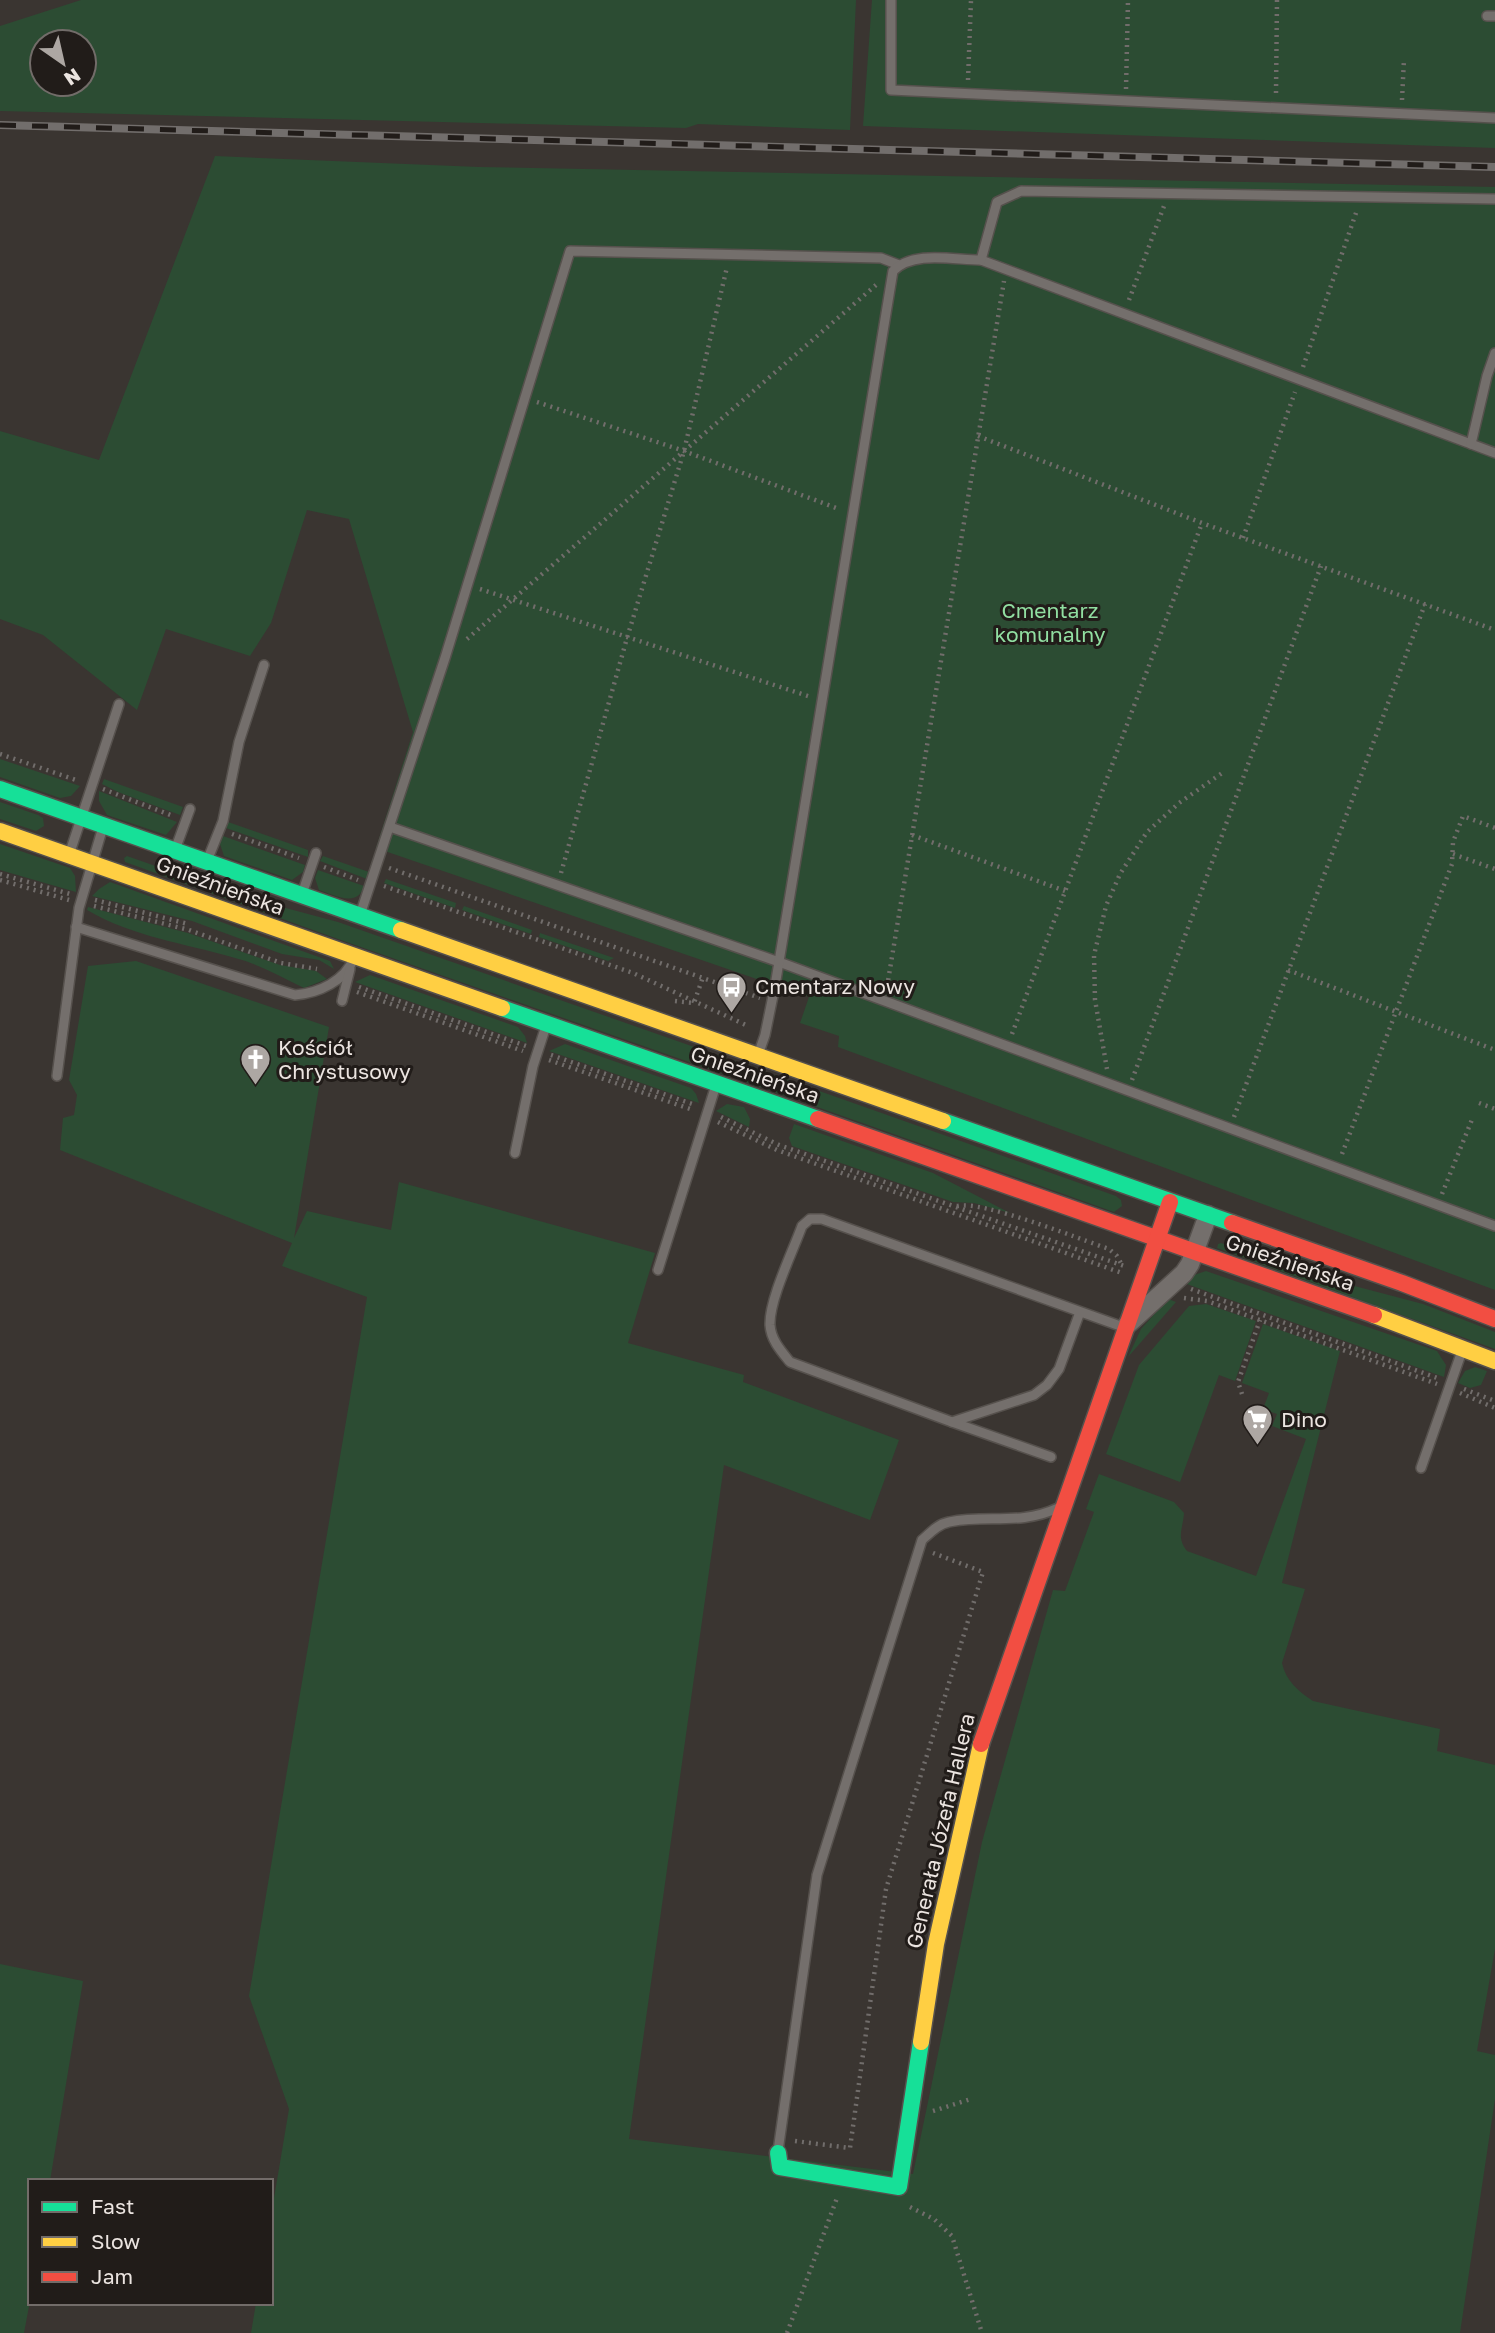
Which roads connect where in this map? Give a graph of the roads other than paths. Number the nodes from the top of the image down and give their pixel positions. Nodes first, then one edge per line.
1 (891, 0) edge
2 (1495, 118) edge
3 (1495, 199) edge
4 (981, 260) junction
5 (899, 265) junction
6 (1495, 353) edge
7 (1471, 444) junction
8 (1495, 453) edge
9 (264, 665) dead end
10 (118, 704) dead end
11 (0, 789) edge
12 (190, 809) dead end
13 (81, 818) junction
14 (104, 826) junction
15 (390, 827) junction
16 (0, 831) edge
17 (174, 851) junction
18 (316, 853) dead end
19 (69, 855) junction
20 (207, 862) junction
21 (91, 863) junction
22 (302, 896) junction
23 (360, 917) junction
24 (76, 928) junction
25 (779, 961) junction
26 (352, 962) junction
27 (346, 983) junction
28 (342, 1002) dead end
29 (547, 1024) junction
30 (757, 1057) junction
31 (57, 1076) dead end
32 (716, 1084) junction
33 (515, 1153) dead end
34 (1170, 1202) junction
35 (1208, 1215) junction
36 (1495, 1226) edge
37 (1157, 1239) junction
38 (1194, 1252) junction
39 (658, 1270) dead end
40 (1080, 1312) junction
41 (1495, 1319) edge
42 (1125, 1328) junction
43 (1463, 1348) junction
44 (1495, 1361) edge
45 (952, 1422) junction
46 (1051, 1457) dead end
47 (1420, 1468) dead end
48 (1063, 1506) junction
49 (779, 2146) joint

1 - 2 lane
3 - 4 lane
4 - 5 lane
4 - 7 lane
5 - 15 lane
5 - 25 lane
6 - 7 lane
7 - 8 lane
9 - 20 lane
10 - 13 lane
11 - 13 main road, Gnieźnieńska
12 - 17 lane
13 - 14 main road, Gnieźnieńska
13 - 19 lane
14 - 17 main road, Gnieźnieńska
14 - 21 lane
15 - 23 lane
15 - 25 lane
16 - 19 main road, Gnieźnieńska
17 - 20 main road, Gnieźnieńska
18 - 22 lane
19 - 21 main road, Gnieźnieńska
20 - 22 main road, Gnieźnieńska
21 - 24 lane
21 - 26 main road, Gnieźnieńska
22 - 23 main road, Gnieźnieńska
23 - 30 main road, Gnieźnieńska
24 - 27 lane
24 - 31 lane
25 - 30 lane
25 - 36 lane
26 - 27 lane
26 - 29 main road, Gnieźnieńska
27 - 28 lane
29 - 32 main road, Gnieźnieńska
29 - 33 lane
30 - 34 main road, Gnieźnieńska
32 - 37 main road, Gnieźnieńska
32 - 39 lane
34 - 35 main road, Gnieźnieńska
34 - 37 main road, Generała Józefa Hallera
35 - 38 street, Generała Józefa Hallera
35 - 41 main road, Gnieźnieńska
37 - 38 main road, Gnieźnieńska
37 - 42 main road, Generała Józefa Hallera
38 - 42 street, Generała Józefa Hallera
38 - 43 main road, Gnieźnieńska
40 - 42 lane
40 - 45 lane
40 - 45 lane
42 - 48 main road, Generała Józefa Hallera
43 - 44 main road, Gnieźnieńska
43 - 47 lane
45 - 46 lane
48 - 49 lane
48 - 49 main road, Generała Józefa Hallera

